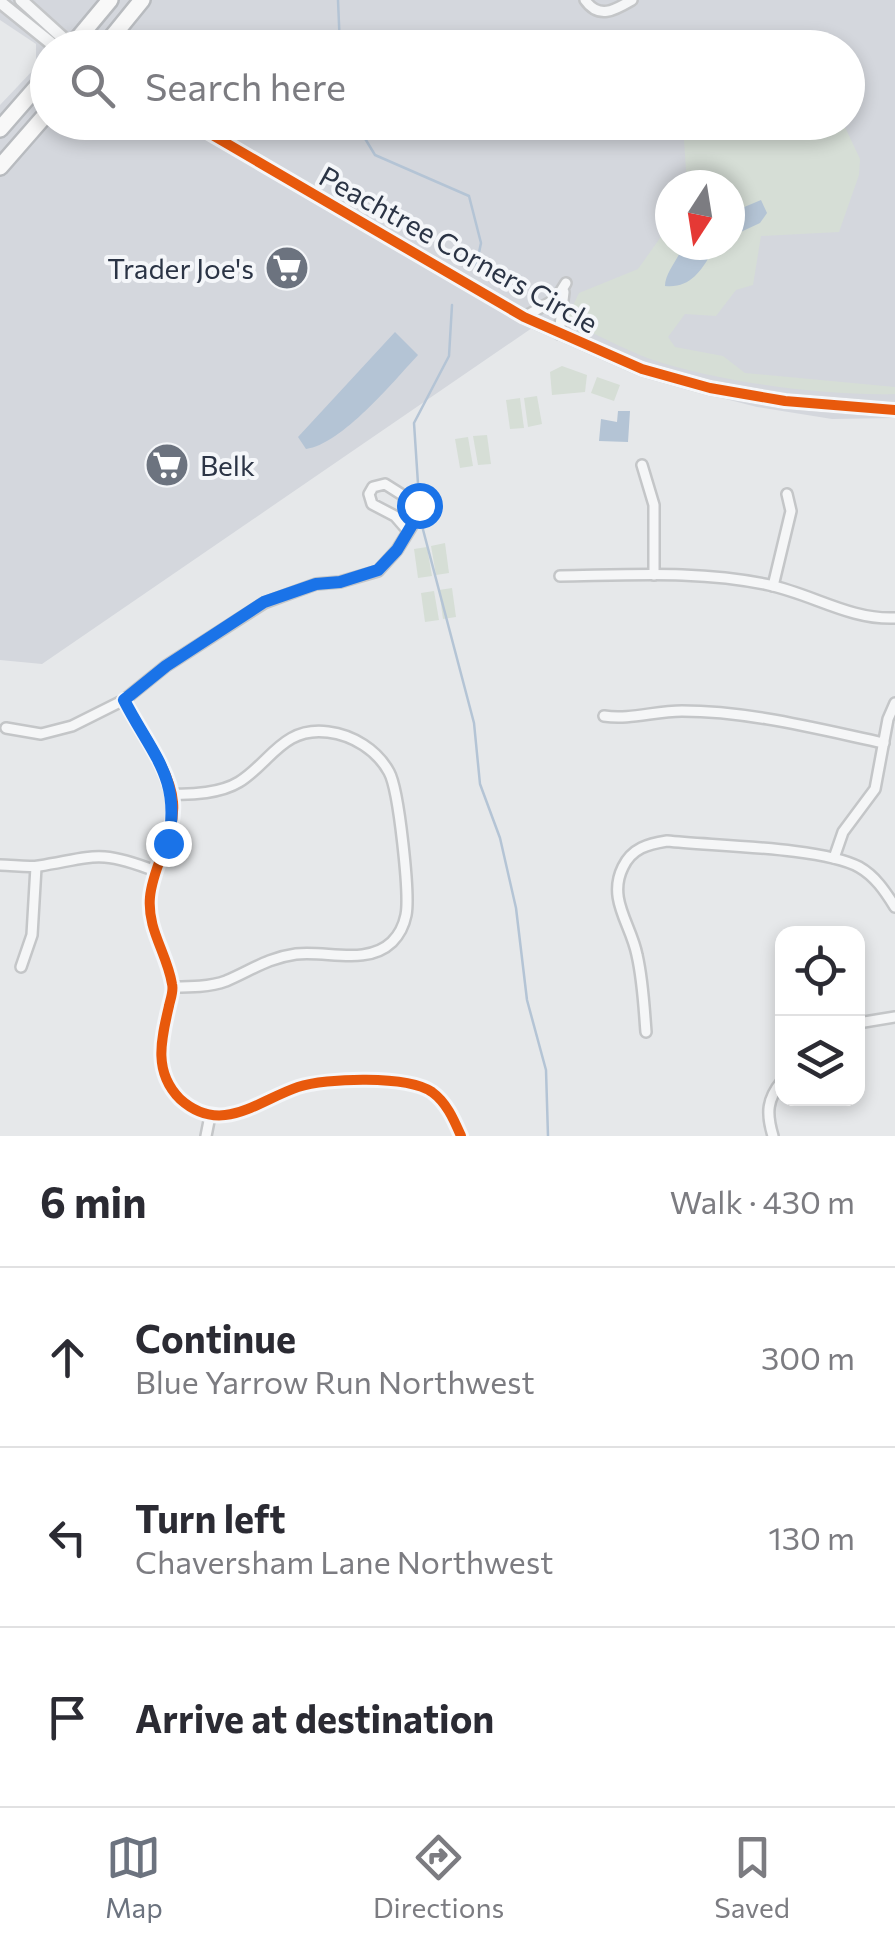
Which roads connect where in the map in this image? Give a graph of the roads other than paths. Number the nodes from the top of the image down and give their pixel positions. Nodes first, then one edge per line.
1 (21, 0) edge
2 (110, 0) edge
3 (142, 0) edge
4 (585, 0) edge
5 (632, 0) edge
6 (0, 2) edge
7 (42, 30) edge
8 (51, 30) edge
9 (83, 30) edge
10 (117, 30) edge
11 (30, 95) edge
12 (0, 130) edge
13 (30, 132) edge
14 (221, 140) edge
15 (0, 166) edge
16 (556, 299) junction
17 (524, 316) junction
18 (542, 326) junction
19 (559, 334) junction
20 (895, 410) edge
21 (642, 465) dead end
22 (787, 494) dead end
23 (408, 531) junction
24 (654, 574) junction
25 (560, 576) dead end
26 (773, 586) junction
27 (895, 618) edge
28 (124, 700) junction
29 (895, 702) edge
30 (604, 716) dead end
31 (6, 728) dead end
32 (884, 743) junction
33 (172, 794) junction
34 (834, 858) junction
35 (0, 864) edge
36 (36, 867) junction
37 (155, 872) junction
38 (895, 907) edge
39 (21, 968) dead end
40 (174, 987) junction
41 (895, 1017) edge
42 (865, 1021) edge
43 (646, 1032) dead end
44 (775, 1090) edge
45 (210, 1116) junction
46 (206, 1136) edge
47 (461, 1136) edge
48 (773, 1136) edge

1 - 8 street
2 - 9 highway
3 - 10 highway
4 - 5 street
6 - 7 street
11 - 12 highway
13 - 15 highway
14 - 17 street, Peachtree Corners Circle
16 - 17 street
16 - 18 street
16 - 19 street
17 - 18 street, Peachtree Corners Circle
18 - 19 street, Peachtree Corners Circle
19 - 20 street, Peachtree Corners Circle
21 - 24 street
22 - 26 street
23 - 23 street
23 - 28 street
24 - 25 street
24 - 26 street
26 - 27 street
28 - 31 street
28 - 33 street
29 - 32 street
30 - 32 street
32 - 34 street
33 - 37 street
33 - 40 street
34 - 38 street
34 - 43 street
35 - 36 street
36 - 37 street
36 - 39 street
37 - 40 street
40 - 45 street
41 - 42 street
44 - 48 street
45 - 46 street
45 - 47 street

